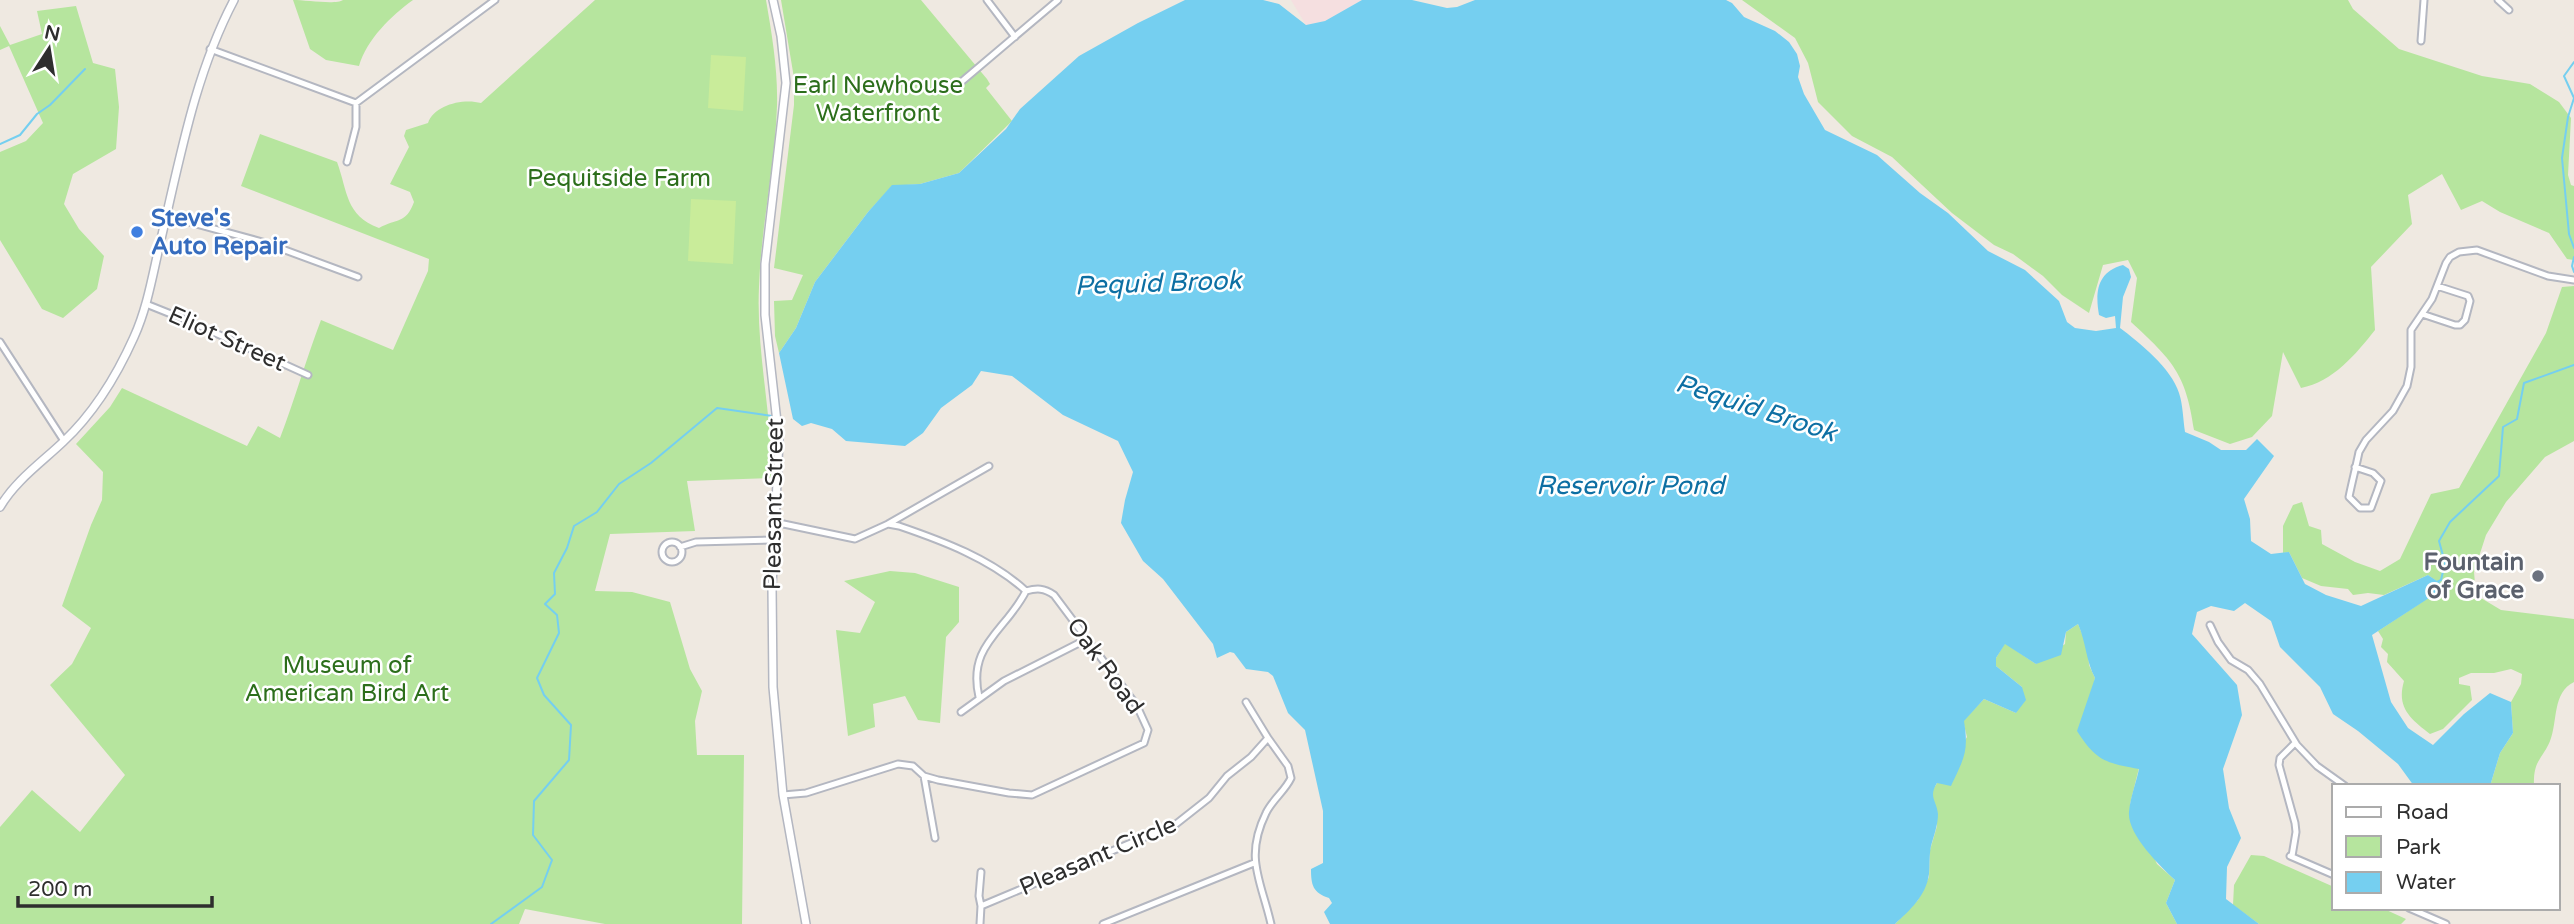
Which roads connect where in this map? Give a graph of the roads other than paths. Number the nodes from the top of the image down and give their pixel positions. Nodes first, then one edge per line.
1 (234, 0) edge
2 (495, 0) edge
3 (773, 0) edge
4 (986, 0) edge
5 (1058, 0) edge
6 (2424, 0) edge
7 (2498, 0) edge
8 (2509, 10) dead end
9 (1015, 37) junction
10 (2421, 41) dead end
11 (210, 49) junction
12 (960, 83) dead end
13 (356, 103) junction
14 (347, 162) dead end
15 (167, 216) junction
16 (358, 277) dead end
17 (2574, 280) edge
18 (2437, 286) junction
19 (146, 304) junction
20 (2422, 314) junction
21 (0, 342) edge
22 (308, 375) dead end
23 (64, 441) junction
24 (989, 466) dead end
25 (2355, 467) junction
26 (0, 507) edge
27 (774, 522) junction
28 (888, 524) junction
29 (774, 540) junction
30 (680, 547) dead end
31 (1026, 591) junction
32 (2210, 625) dead end
33 (1087, 639) junction
34 (979, 697) junction
35 (1246, 702) dead end
36 (961, 712) dead end
37 (1268, 738) junction
38 (2295, 743) junction
39 (925, 776) junction
40 (2342, 784) edge
41 (783, 795) junction
42 (935, 838) dead end
43 (1254, 863) junction
44 (981, 872) dead end
45 (2332, 874) edge
46 (981, 906) junction
47 (2414, 910) edge
48 (806, 924) edge
49 (980, 924) edge
50 (1103, 924) edge
51 (1271, 924) edge
52 (2446, 924) edge

1 - 11 main road
2 - 13 street
3 - 27 main road, Pleasant Street
4 - 9 street
5 - 9 street
6 - 10 street
7 - 8 street
9 - 12 street
11 - 13 street
11 - 15 main road
13 - 14 street
15 - 16 street
15 - 19 main road
17 - 18 street
18 - 20 street
18 - 20 street
19 - 22 street, Eliot Street
19 - 23 main road
20 - 25 street
21 - 23 street
23 - 26 main road
24 - 28 street
25 - 25 street
27 - 28 street
27 - 29 main road, Pleasant Street
28 - 31 street, Oak Road
29 - 30 street
29 - 41 main road, Pleasant Street
31 - 33 street, Oak Road
31 - 34 street
32 - 38 street
33 - 34 street
33 - 39 street, Oak Road
34 - 36 street
35 - 37 street
37 - 43 street
37 - 46 street, Pleasant Circle
38 - 40 street
38 - 45 street
39 - 41 street, Oak Road
39 - 42 street
41 - 48 main road, Pleasant Street
43 - 50 street
43 - 51 street
44 - 46 street, Pleasant Circle
46 - 49 street, Pleasant Circle
47 - 52 street

